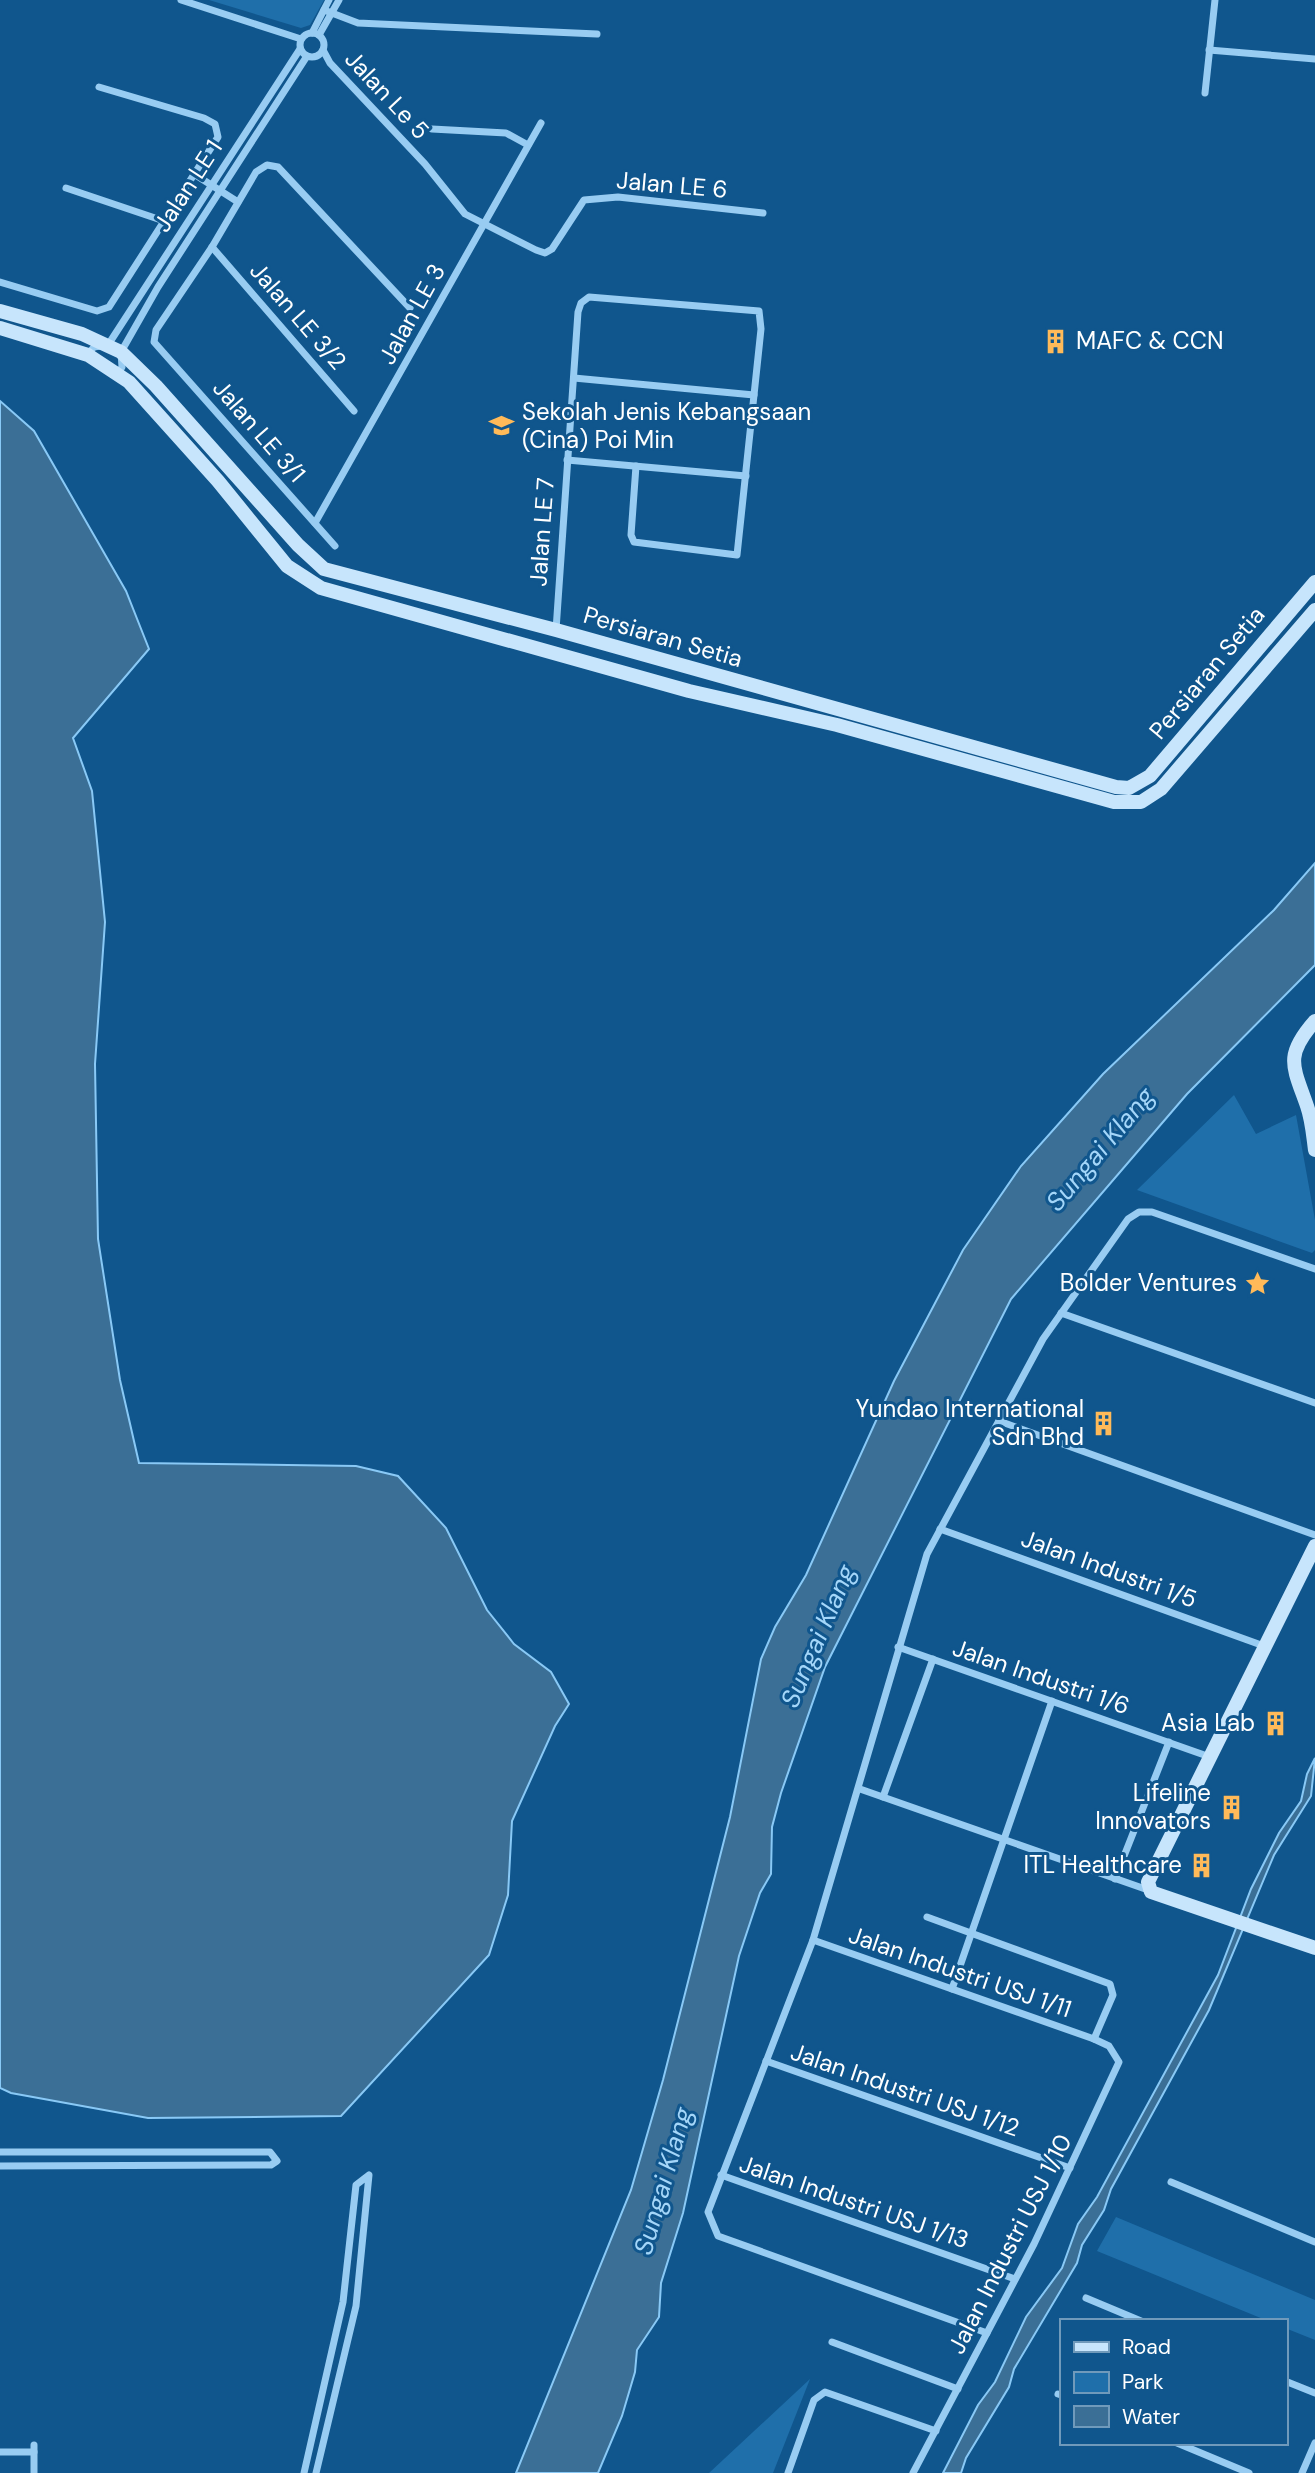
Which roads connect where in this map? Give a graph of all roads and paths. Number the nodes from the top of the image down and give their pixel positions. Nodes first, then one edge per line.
1 (181, 0) edge
2 (329, 0) edge
3 (339, 0) edge
4 (1214, 0) edge
5 (327, 12) junction
6 (315, 34) junction
7 (597, 34) dead end
8 (301, 39) junction
9 (300, 49) junction
10 (323, 50) junction
11 (1209, 50) junction
12 (307, 56) junction
13 (1315, 59) edge
14 (99, 88) dead end
15 (1205, 93) dead end
16 (541, 123) dead end
17 (432, 129) dead end
18 (528, 145) junction
19 (194, 174) junction
20 (212, 185) junction
21 (66, 188) dead end
22 (219, 190) junction
23 (238, 202) junction
24 (763, 213) dead end
25 (164, 221) junction
26 (484, 225) junction
27 (212, 247) junction
28 (0, 282) edge
29 (410, 308) dead end
30 (0, 311) edge
31 (0, 328) edge
32 (114, 348) junction
33 (88, 355) junction
34 (118, 374) junction
35 (574, 377) junction
36 (754, 395) junction
37 (354, 411) dead end
38 (566, 460) junction
39 (636, 466) junction
40 (746, 476) junction
41 (315, 523) junction
42 (335, 546) dead end
43 (1315, 582) edge
44 (1315, 610) edge
45 (556, 629) junction
46 (551, 653) junction
47 (1133, 786) junction
48 (1135, 803) junction
49 (1315, 1021) edge
50 (1315, 1150) edge
51 (1315, 1269) edge
52 (1061, 1312) junction
53 (1315, 1403) edge
54 (999, 1421) junction
55 (940, 1529) junction
56 (1315, 1535) edge
57 (1315, 1546) edge
58 (898, 1647) junction
59 (1265, 1647) junction
60 (933, 1659) junction
61 (1052, 1701) junction
62 (1169, 1742) junction
63 (1211, 1757) junction
64 (860, 1789) junction
65 (883, 1797) junction
66 (1004, 1841) junction
67 (1115, 1880) junction
68 (1151, 1892) junction
69 (927, 1917) dead end
70 (970, 1933) junction
71 (813, 1940) junction
72 (1315, 1948) edge
73 (952, 1989) junction
74 (1094, 2039) junction
75 (766, 2061) junction
76 (0, 2152) edge
77 (0, 2166) edge
78 (1070, 2168) junction
79 (720, 2175) junction
80 (1171, 2182) dead end
81 (1315, 2242) edge
82 (1015, 2279) junction
83 (1086, 2298) dead end
84 (1136, 2319) edge
85 (987, 2333) junction
86 (832, 2342) dead end
87 (1287, 2382) edge
88 (958, 2389) junction
89 (1315, 2393) edge
90 (936, 2431) junction
91 (1315, 2443) edge
92 (1182, 2445) edge
93 (0, 2452) edge
94 (34, 2473) edge
95 (304, 2473) edge
96 (316, 2473) edge
97 (788, 2473) edge
98 (913, 2473) edge
99 (1249, 2473) edge
100 (1302, 2473) edge

1 - 8 street
2 - 5 street
3 - 5 street
4 - 11 street
5 - 6 street
5 - 7 street
6 - 8 street
6 - 10 street
8 - 9 street
9 - 12 street
9 - 20 street, Jalan LE 1
10 - 12 street
10 - 26 street, Jalan Le 5
11 - 13 street
11 - 15 street
12 - 22 street, Jalan LE 1
14 - 19 street
16 - 18 street, Jalan LE 3
17 - 18 street
18 - 26 street, Jalan LE 3
19 - 20 street
19 - 25 street
20 - 22 street
20 - 32 street, Jalan LE 1
21 - 25 street
22 - 23 street
22 - 32 street, Jalan LE 1
23 - 27 street
23 - 29 street
24 - 26 street, Jalan LE 6
25 - 28 street
26 - 41 street, Jalan LE 3
27 - 37 street, Jalan LE 3/2
27 - 41 street, Jalan LE 3/1
30 - 32 street, Persiaran Setia
31 - 33 street, Persiaran Setia
32 - 33 street
32 - 34 street
32 - 45 street, Persiaran Setia
33 - 34 street, Persiaran Setia
34 - 46 street, Persiaran Setia
35 - 36 street
35 - 36 street, Jalan LE 7
35 - 38 street, Jalan LE 7
36 - 40 street
38 - 39 street
38 - 45 street, Jalan LE 7
39 - 40 street
39 - 40 street
41 - 42 street, Jalan LE 3/1
43 - 47 street, Persiaran Setia
44 - 48 street, Persiaran Setia
45 - 46 street
45 - 47 street, Persiaran Setia
46 - 48 street, Persiaran Setia
47 - 48 street
49 - 50 street
51 - 52 street
52 - 53 street
52 - 54 street
54 - 55 street
54 - 56 street
55 - 58 street
55 - 59 street, Jalan Industri 1/5
57 - 59 street
58 - 60 street, Jalan Industri 1/6
58 - 64 street
59 - 63 street
60 - 61 street, Jalan Industri 1/6
60 - 65 street
61 - 62 street, Jalan Industri 1/6
61 - 66 street
62 - 63 street, Jalan Industri 1/6
62 - 67 street
63 - 68 street
64 - 65 street
64 - 71 street
65 - 66 street
66 - 67 street
66 - 70 street
67 - 68 street
68 - 72 street
69 - 70 street
70 - 73 street
70 - 74 street
71 - 73 street, Jalan Industri USJ 1/11
71 - 75 street
73 - 74 street, Jalan Industri USJ 1/11
74 - 78 street, Jalan Industri USJ 1/10
75 - 78 street, Jalan Industri USJ 1/12
75 - 79 street
76 - 77 street
78 - 82 street, Jalan Industri USJ 1/10
79 - 82 street, Jalan Industri USJ 1/13
79 - 85 street
80 - 81 street
82 - 85 street, Jalan Industri USJ 1/10
83 - 84 street
85 - 88 street, Jalan Industri USJ 1/10
86 - 88 street
87 - 89 street
88 - 90 street, Jalan Industri USJ 1/10
90 - 97 street
90 - 98 street, Jalan Industri USJ 1/10
91 - 100 street
92 - 99 street
93 - 94 street
95 - 96 street

